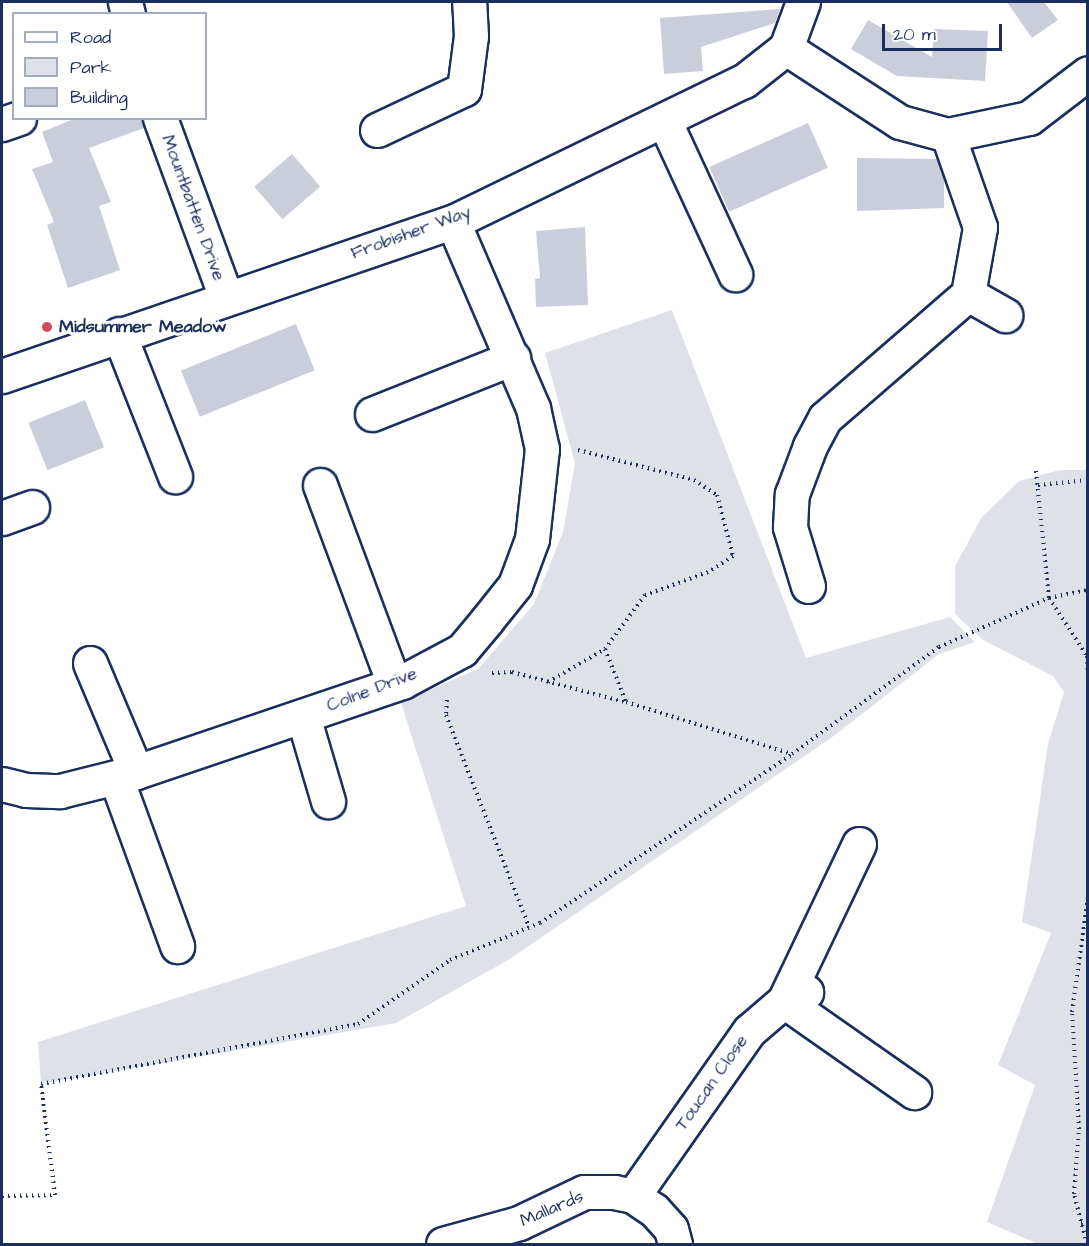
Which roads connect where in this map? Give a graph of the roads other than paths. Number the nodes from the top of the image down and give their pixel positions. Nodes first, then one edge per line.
1 (469, 2) edge
2 (803, 2) edge
3 (786, 48) junction
4 (1088, 73) edge
5 (161, 120) edge
6 (664, 120) junction
7 (377, 130) dead end
8 (948, 135) junction
9 (453, 222) junction
10 (735, 274) dead end
11 (968, 294) junction
12 (226, 297) junction
13 (1005, 315) dead end
14 (119, 334) junction
15 (513, 358) junction
16 (2, 376) edge
17 (372, 414) dead end
18 (175, 476) dead end
19 (320, 485) dead end
20 (32, 507) dead end
21 (2, 518) edge
22 (808, 586) dead end
23 (90, 663) dead end
24 (394, 684) junction
25 (303, 716) junction
26 (126, 775) junction
27 (2, 784) edge
28 (328, 801) dead end
29 (859, 844) dead end
30 (177, 946) dead end
31 (797, 995) junction
32 (914, 1092) dead end
33 (633, 1196) junction
34 (443, 1245) edge
35 (675, 1245) edge

1 - 7 street
2 - 3 street
3 - 6 street, Frobisher Way
3 - 8 street
4 - 8 street
5 - 12 street, Mountbatten Drive
6 - 9 street, Frobisher Way
6 - 10 street
8 - 11 street
9 - 12 street, Frobisher Way
9 - 15 street, Colne Drive
11 - 13 street
11 - 22 street
12 - 14 street, Frobisher Way
14 - 16 street, Frobisher Way
14 - 18 street
15 - 17 street
15 - 24 street, Colne Drive
19 - 24 street
20 - 21 street
23 - 26 street
24 - 25 street, Colne Drive
25 - 26 street, Colne Drive
25 - 28 street
26 - 27 street, Colne Drive
26 - 30 street
29 - 31 street
31 - 32 street
31 - 33 street, Toucan Close
33 - 34 street, Mallards
33 - 35 street

